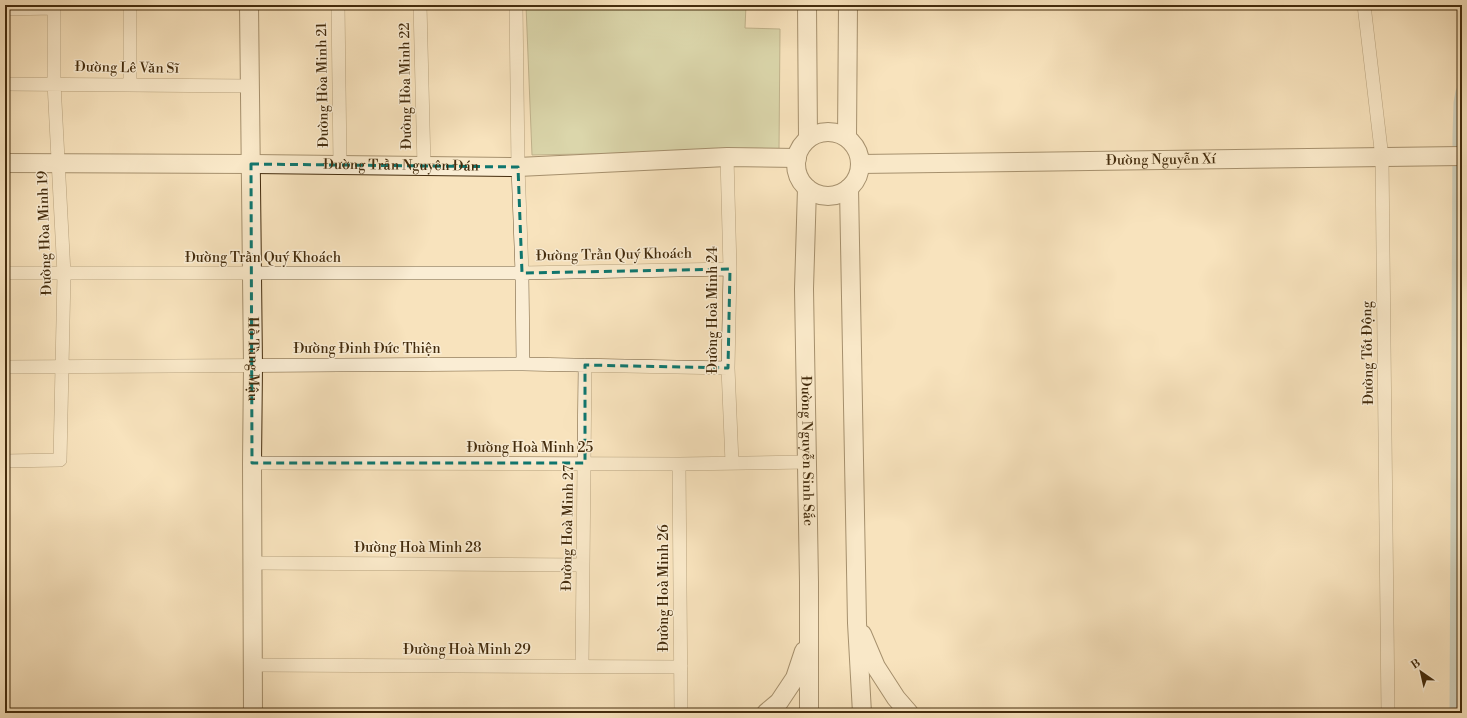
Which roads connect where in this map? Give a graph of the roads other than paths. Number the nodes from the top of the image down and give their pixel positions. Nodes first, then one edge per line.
1 (130, 5) edge
2 (249, 5) edge
3 (338, 5) edge
4 (420, 5) edge
5 (516, 5) edge
6 (807, 5) edge
7 (848, 5) edge
8 (1364, 5) edge
9 (54, 7) edge
10 (5, 9) edge
11 (5, 84) edge
12 (54, 84) junction
13 (130, 84) junction
14 (249, 86) junction
15 (847, 138) junction
16 (808, 140) junction
17 (1462, 156) edge
18 (727, 157) junction
19 (797, 158) junction
20 (1382, 158) junction
21 (5, 164) edge
22 (58, 164) junction
23 (251, 164) junction
24 (860, 164) junction
25 (340, 165) junction
26 (424, 166) junction
27 (518, 167) junction
28 (806, 188) junction
29 (849, 188) junction
30 (730, 269) junction
31 (5, 273) edge
32 (522, 273) junction
33 (64, 274) junction
34 (252, 274) junction
35 (523, 364) junction
36 (585, 365) junction
37 (253, 366) junction
38 (5, 367) edge
39 (62, 367) junction
40 (728, 368) junction
41 (5, 461) edge
42 (807, 462) junction
43 (252, 463) junction
44 (732, 463) junction
45 (585, 464) junction
46 (680, 464) junction
47 (252, 563) junction
48 (583, 566) junction
49 (857, 623) junction
50 (809, 634) junction
51 (253, 665) junction
52 (582, 666) junction
53 (681, 667) junction
54 (1388, 708) edge
55 (253, 713) edge
56 (681, 713) edge
57 (766, 713) edge
58 (809, 713) edge
59 (862, 713) edge
60 (909, 713) edge

1 - 13 street
2 - 14 street, Hồ Tùng Mậu
3 - 25 street, Đường Hòa Minh 21
4 - 26 street, Đường Hòa Minh 22
5 - 27 street, Đường Trần Quý Khoách
6 - 16 street
7 - 15 street
8 - 20 street, Đường Tốt Động
9 - 10 street
9 - 12 street, Đường Hòa Minh 19
11 - 12 street, Đường Lê Văn Sĩ
12 - 13 street, Đường Lê Văn Sĩ
12 - 22 street, Đường Hòa Minh 19
13 - 14 street, Đường Lê Văn Sĩ
14 - 23 street, Hồ Tùng Mậu
15 - 16 street
15 - 24 street
16 - 19 street
17 - 20 street, Đường Nguyễn Xí
18 - 19 street, Đường Trần Nguyên Đán
18 - 27 street, Đường Trần Nguyên Đán
18 - 30 street, Đường Hoà Minh 24
19 - 28 street
20 - 24 street, Đường Nguyễn Xí
20 - 54 street, Đường Tốt Động
21 - 22 street, Đường Trần Nguyên Đán
22 - 23 street, Đường Trần Nguyên Đán
22 - 33 street, Đường Hòa Minh 19
23 - 25 street, Đường Trần Nguyên Đán
23 - 34 street, Hồ Tùng Mậu
24 - 29 street
25 - 26 street, Đường Trần Nguyên Đán
26 - 27 street, Đường Trần Nguyên Đán
27 - 32 street, Đường Trần Quý Khoách
28 - 29 street
28 - 42 street, Đường Nguyễn Sinh Sắc
29 - 49 street
30 - 32 street, Đường Trần Quý Khoách
30 - 40 street, Đường Hoà Minh 24
31 - 33 street, Đường Trần Quý Khoách
32 - 34 street, Đường Trần Quý Khoách
32 - 35 street, Đường Trần Quý Khoách
33 - 34 street, Đường Trần Quý Khoách
33 - 39 street, Đường Hòa Minh 19
34 - 37 street, Hồ Tùng Mậu
35 - 36 street, Đường Đinh Đức Thiện
35 - 37 street, Đường Đinh Đức Thiện
36 - 40 street, Đường Đinh Đức Thiện
36 - 45 street, Đường Hoà Minh 27
37 - 39 street, Đường Đinh Đức Thiện
37 - 43 street, Hồ Tùng Mậu
38 - 39 street, Đường Đinh Đức Thiện
39 - 41 street, Đường Hòa Minh 19
40 - 44 street, Đường Hoà Minh 24
42 - 44 street, Đường Hoà Minh 25
42 - 50 street, Đường Nguyễn Sinh Sắc
43 - 45 street, Đường Hoà Minh 25
43 - 47 street, Hồ Tùng Mậu
44 - 46 street, Đường Hoà Minh 25
45 - 46 street, Đường Hoà Minh 25
45 - 48 street, Đường Hoà Minh 27
46 - 53 street, Đường Hoà Minh 26
47 - 48 street, Đường Hoà Minh 28
47 - 51 street, Hồ Tùng Mậu
48 - 52 street, Đường Hoà Minh 27
49 - 59 street
49 - 60 street
50 - 57 street
50 - 58 street, Đường Nguyễn Sinh Sắc
51 - 52 street, Đường Hoà Minh 29
51 - 55 street, Hồ Tùng Mậu
52 - 53 street, Đường Hoà Minh 29
53 - 56 street, Đường Hoà Minh 26

